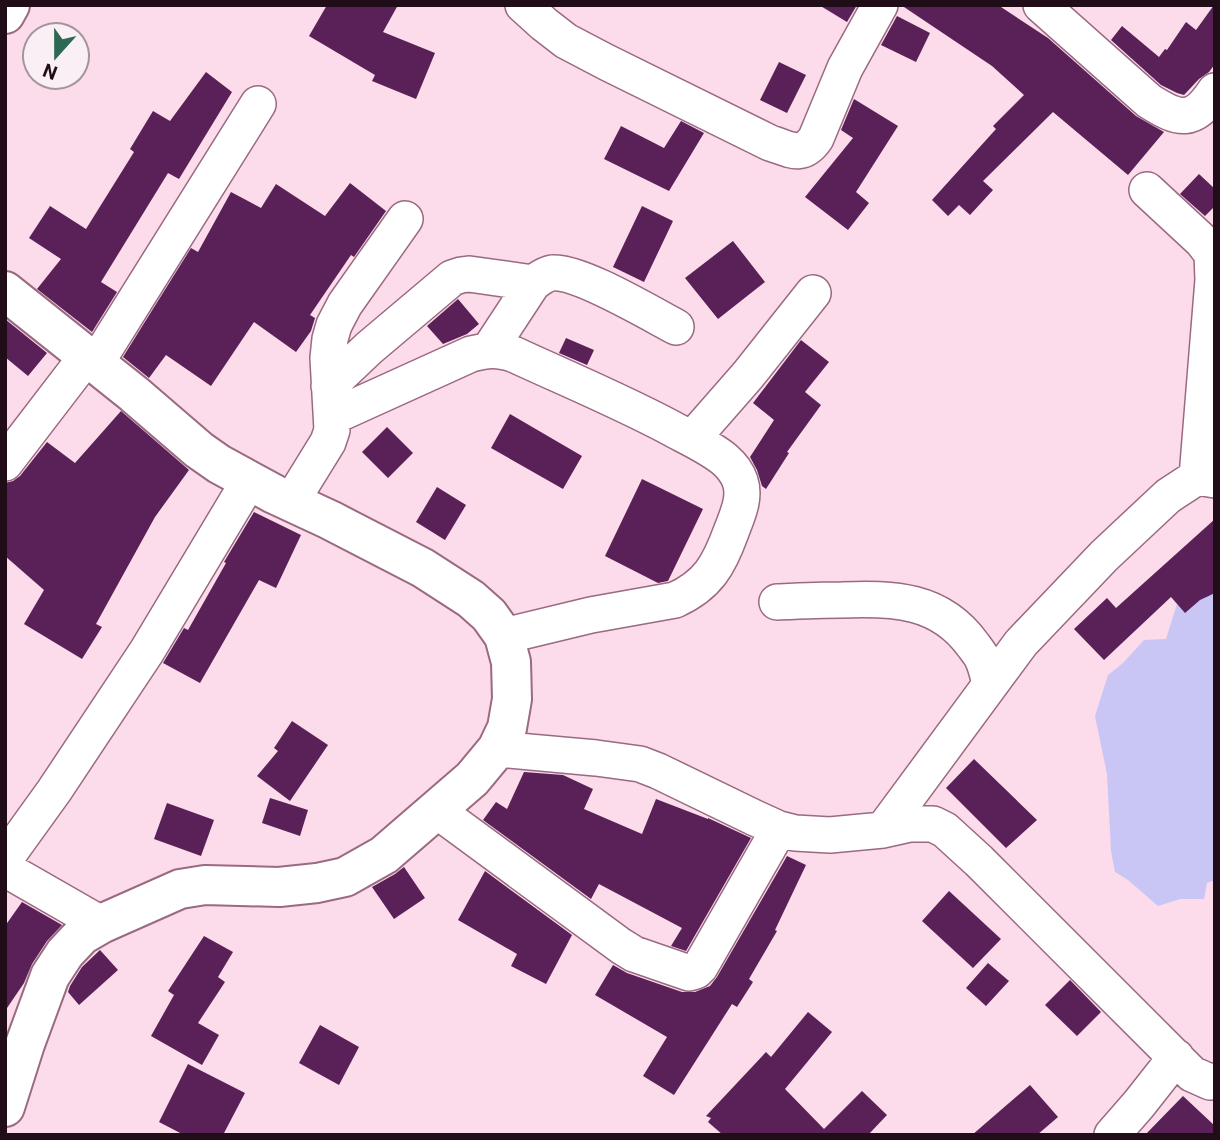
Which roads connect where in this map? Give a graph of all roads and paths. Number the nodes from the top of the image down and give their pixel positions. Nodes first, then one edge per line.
1 (9, 5) edge
2 (523, 5) edge
3 (880, 5) edge
4 (1041, 5) edge
5 (5, 14) edge
6 (1215, 91) edge
7 (258, 104) dead end
8 (1147, 190) dead end
9 (405, 219) dead end
10 (533, 283) junction
11 (5, 291) edge
12 (813, 293) dead end
13 (676, 327) dead end
14 (489, 350) junction
15 (91, 360) junction
16 (331, 402) junction
17 (692, 439) junction
18 (5, 463) edge
19 (1206, 478) edge
20 (249, 481) junction
21 (291, 502) junction
22 (777, 602) dead end
23 (504, 636) junction
24 (990, 684) junction
25 (497, 749) junction
26 (436, 810) junction
27 (779, 829) junction
28 (883, 830) junction
29 (5, 859) edge
30 (5, 869) edge
31 (101, 924) junction
32 (1176, 1057) junction
33 (1215, 1081) edge
34 (5, 1107) edge
35 (1112, 1135) edge

1 - 5 street
2 - 3 street
4 - 6 street
7 - 15 street
8 - 19 street
9 - 16 street
10 - 13 street
10 - 14 street
10 - 16 street
11 - 15 street
12 - 17 street
14 - 16 street
14 - 17 street
15 - 18 street
15 - 20 street
16 - 21 street
17 - 23 street
19 - 24 street
20 - 21 street
20 - 29 street
21 - 23 street
22 - 24 street
23 - 25 street
24 - 28 street
25 - 26 street
25 - 27 street
26 - 27 street
26 - 31 street
27 - 28 street
28 - 32 street
30 - 31 street
31 - 34 street
32 - 33 street
32 - 35 street

